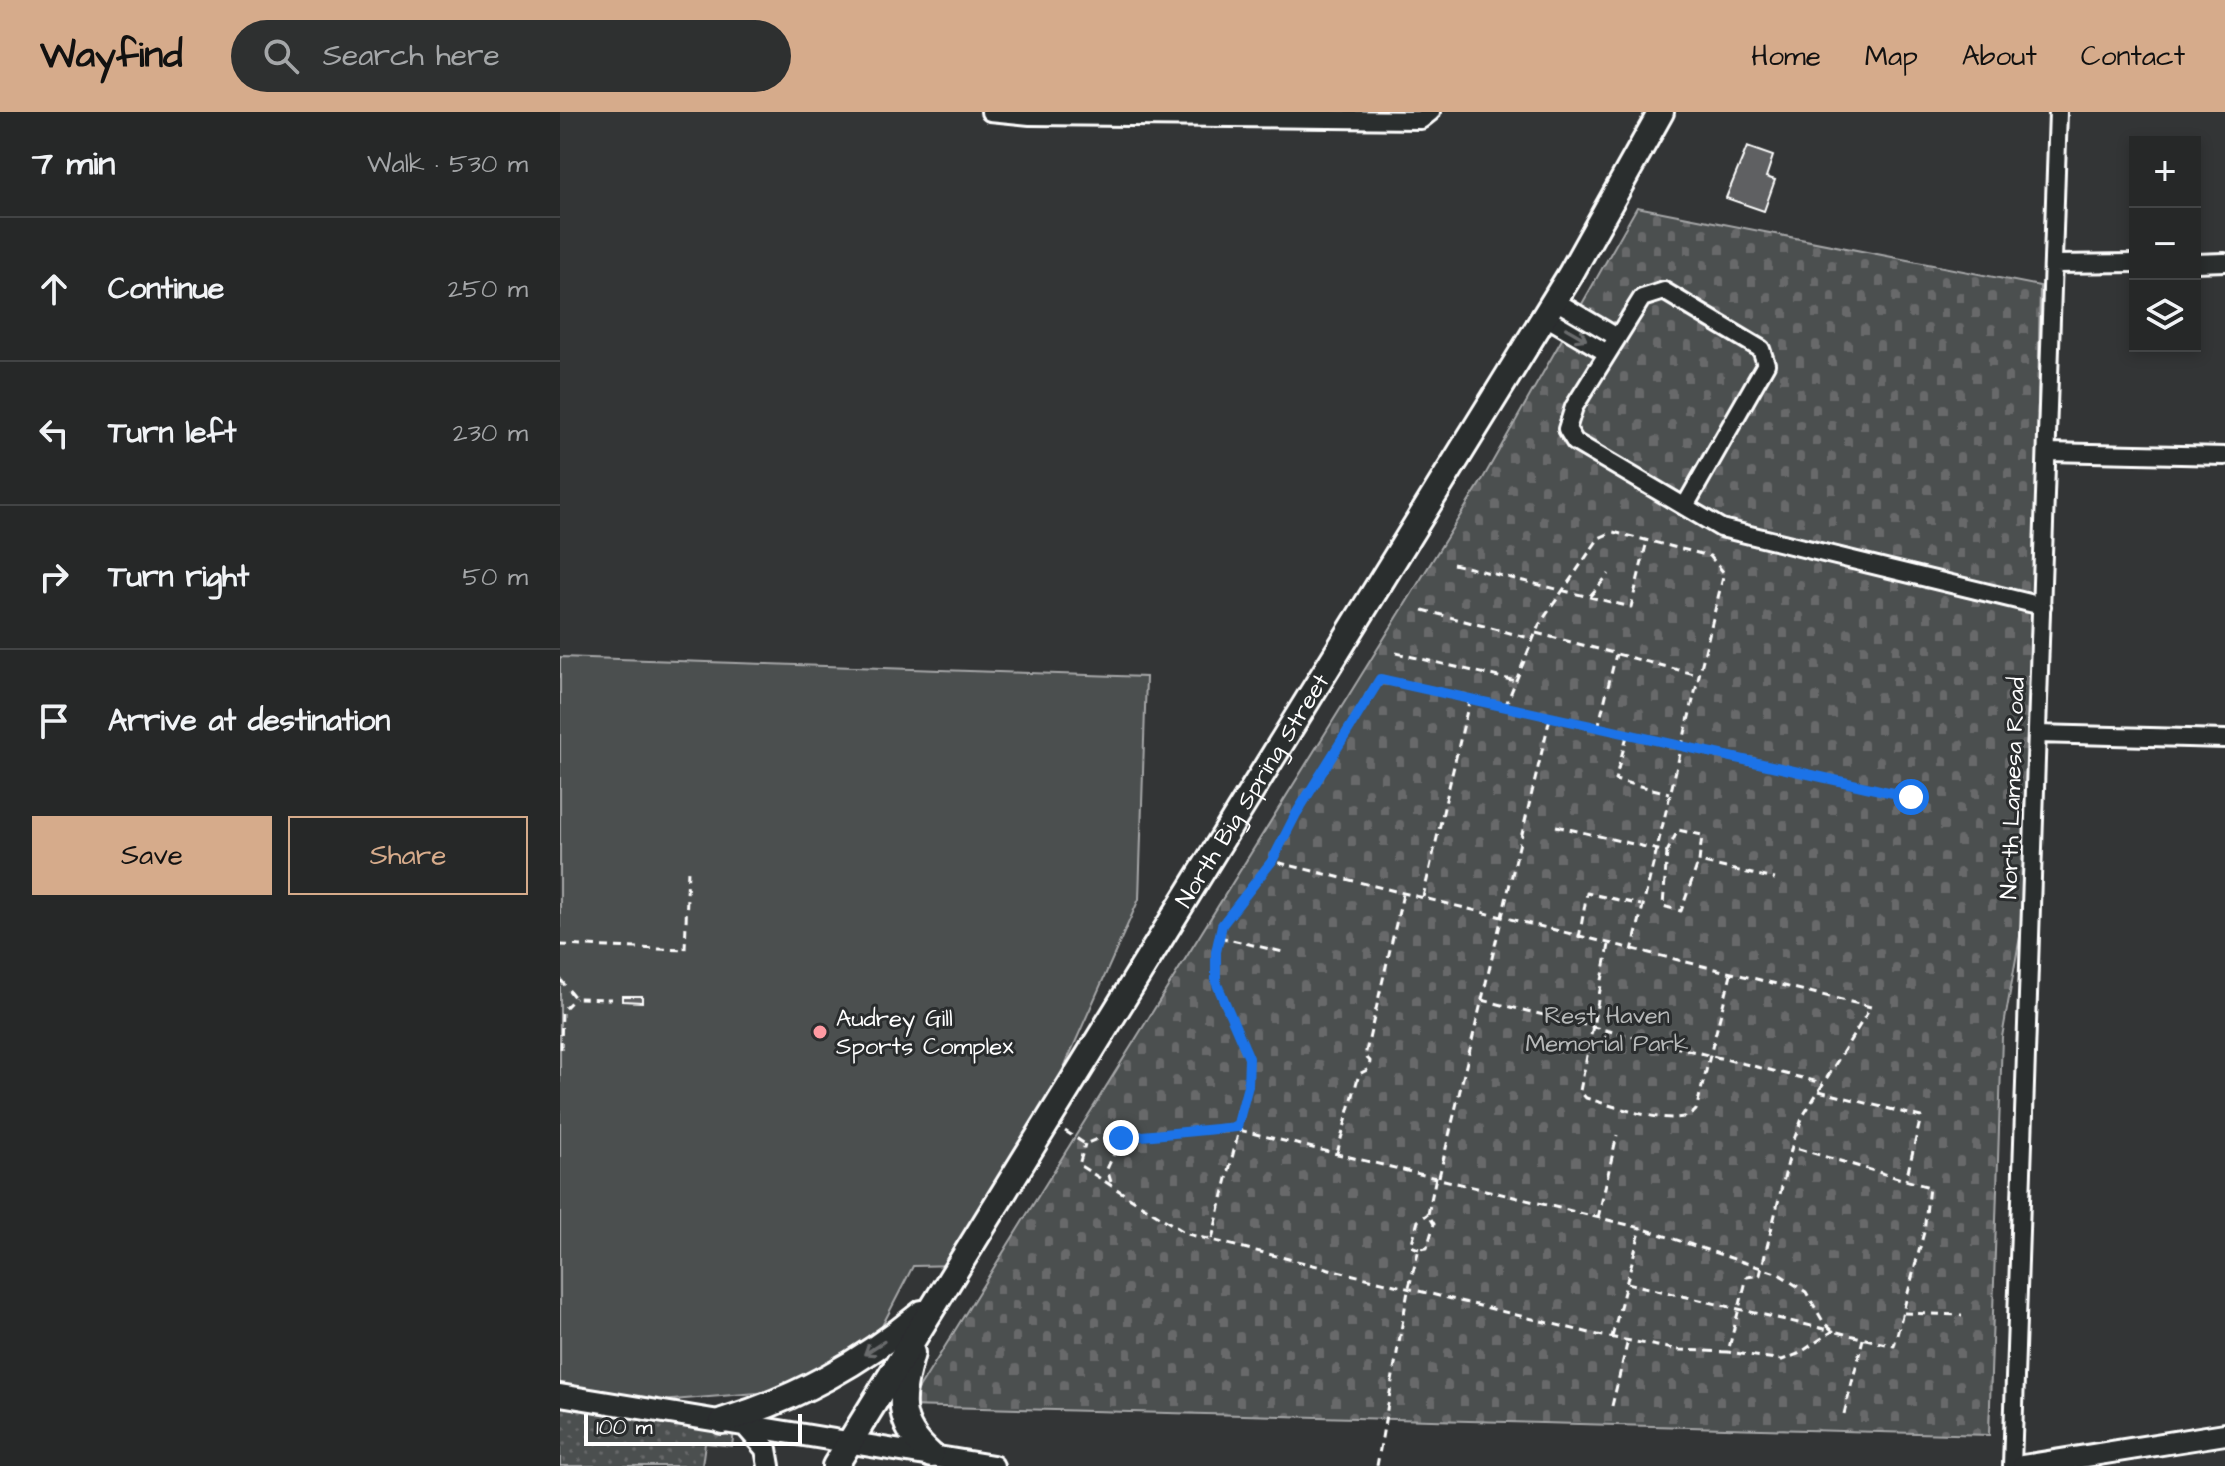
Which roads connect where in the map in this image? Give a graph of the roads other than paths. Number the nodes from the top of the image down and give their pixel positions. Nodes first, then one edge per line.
1 (990, 112) edge
2 (1019, 112) edge
3 (1431, 112) edge
4 (1661, 112) edge
5 (2058, 112) edge
6 (2225, 262) edge
7 (2129, 263) edge
8 (2201, 263) edge
9 (2053, 264) junction
10 (1549, 308) junction
11 (1617, 337) junction
12 (1607, 353) junction
13 (2047, 452) junction
14 (2225, 456) edge
15 (1685, 506) junction
16 (2042, 606) junction
17 (2037, 734) junction
18 (2225, 739) edge
19 (936, 1301) junction
20 (917, 1332) junction
21 (560, 1395) edge
22 (733, 1423) junction
23 (2225, 1434) edge
24 (851, 1441) junction
25 (936, 1456) junction
26 (769, 1466) edge
27 (835, 1466) edge
28 (906, 1466) edge
29 (993, 1466) edge
30 (2012, 1466) edge
31 (2023, 1466) edge

1 - 2 street
2 - 3 street
4 - 10 highway, North Big Spring Street
5 - 9 street, North Lamesa Road
6 - 8 street
7 - 9 street
9 - 13 street, North Lamesa Road
10 - 11 street
10 -> 12 street
10 - 19 highway, North Big Spring Street
11 - 12 street
11 - 15 street
12 - 15 street
13 - 14 street
13 - 16 street, North Lamesa Road
15 - 16 street
16 - 17 street, North Lamesa Road
17 - 18 street
17 - 30 street, North Lamesa Road
19 - 20 highway, North Big Spring Street
19 -> 22 highway
20 - 24 highway, North Big Spring Street
20 - 25 highway
21 - 22 main road
22 - 24 main road
22 - 26 main road
23 - 31 main road
24 - 25 main road
24 - 27 highway, North Big Spring Street
25 - 28 main road
25 - 29 main road

